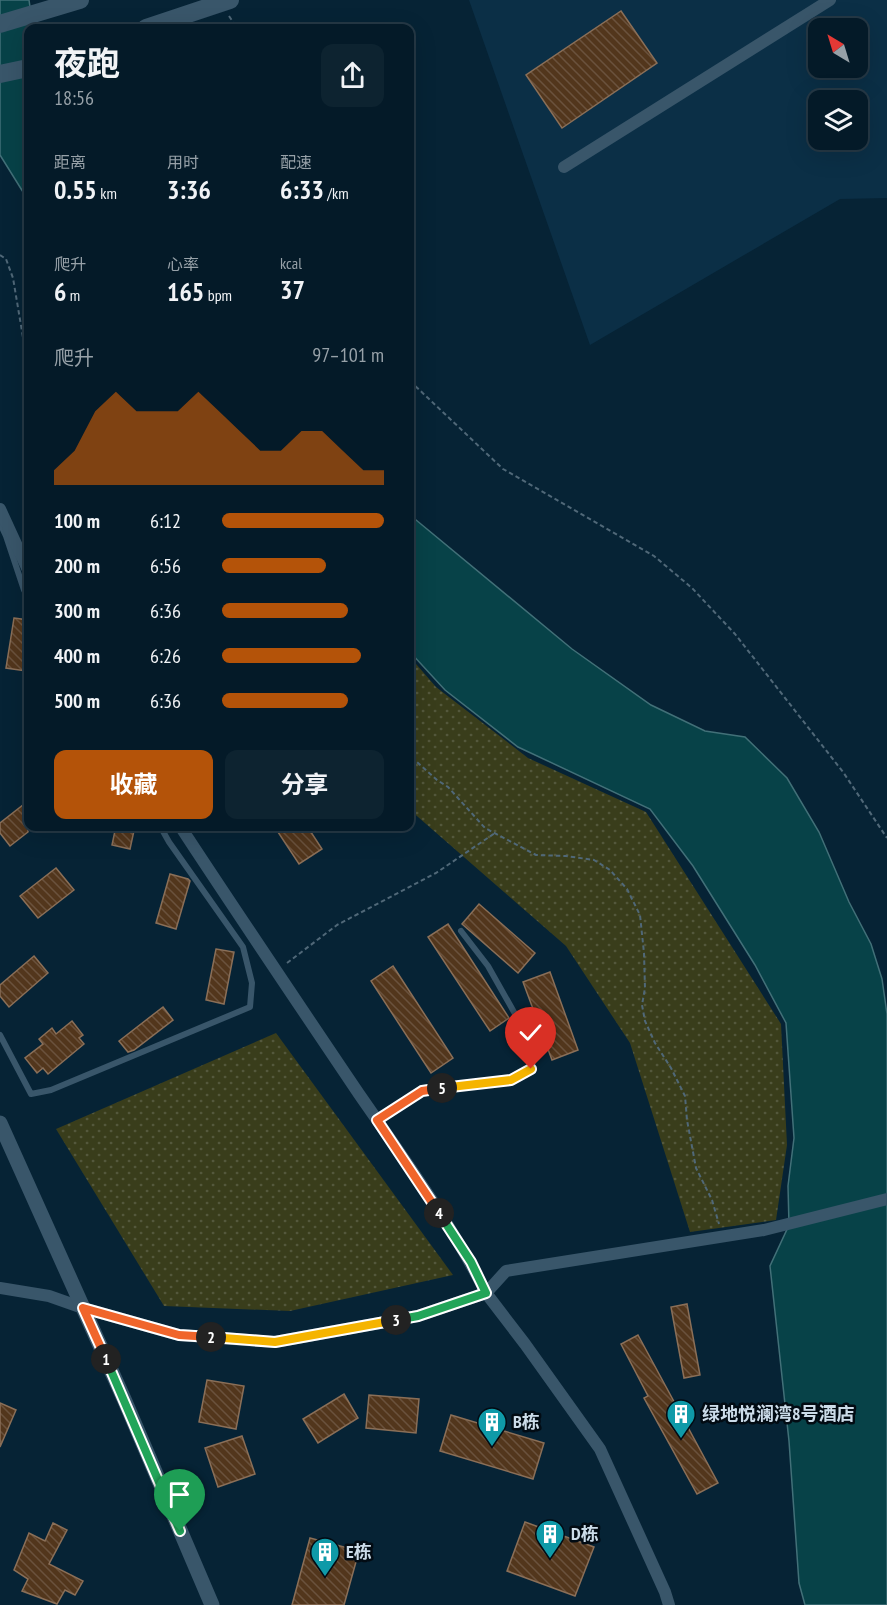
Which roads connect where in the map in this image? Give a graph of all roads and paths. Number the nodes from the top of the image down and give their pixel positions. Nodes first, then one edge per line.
1 (80, 0) edge
2 (230, 0) edge
3 (830, 0) edge
4 (0, 24) edge
5 (158, 24) edge
6 (24, 69) edge
7 (0, 74) edge
8 (564, 167) dead end
9 (0, 255) edge
10 (24, 343) edge
11 (414, 385) edge
12 (0, 509) edge
13 (0, 523) edge
14 (24, 561) edge
15 (24, 590) edge
16 (414, 761) edge
17 (163, 831) edge
18 (183, 831) edge
19 (495, 833) junction
20 (887, 838) edge
21 (461, 931) dead end
22 (276, 971) junction
23 (0, 1035) edge
24 (377, 1120) junction
25 (0, 1122) edge
26 (887, 1199) edge
27 (719, 1225) dead end
28 (0, 1288) edge
29 (486, 1293) junction
30 (83, 1308) junction
31 (212, 1605) edge
32 (669, 1605) edge

1 - 4 main road
2 - 5 main road
3 - 8 street
6 - 7 main road
9 - 10 path
11 - 20 path
12 - 14 street
13 - 15 lane
16 - 19 path
17 - 23 lane
18 - 22 street
19 - 22 path
19 - 27 path
21 - 24 lane
22 - 24 street
24 - 29 street
25 - 30 street
26 - 29 street
28 - 30 street
29 - 30 street
29 - 32 street
30 - 31 street

